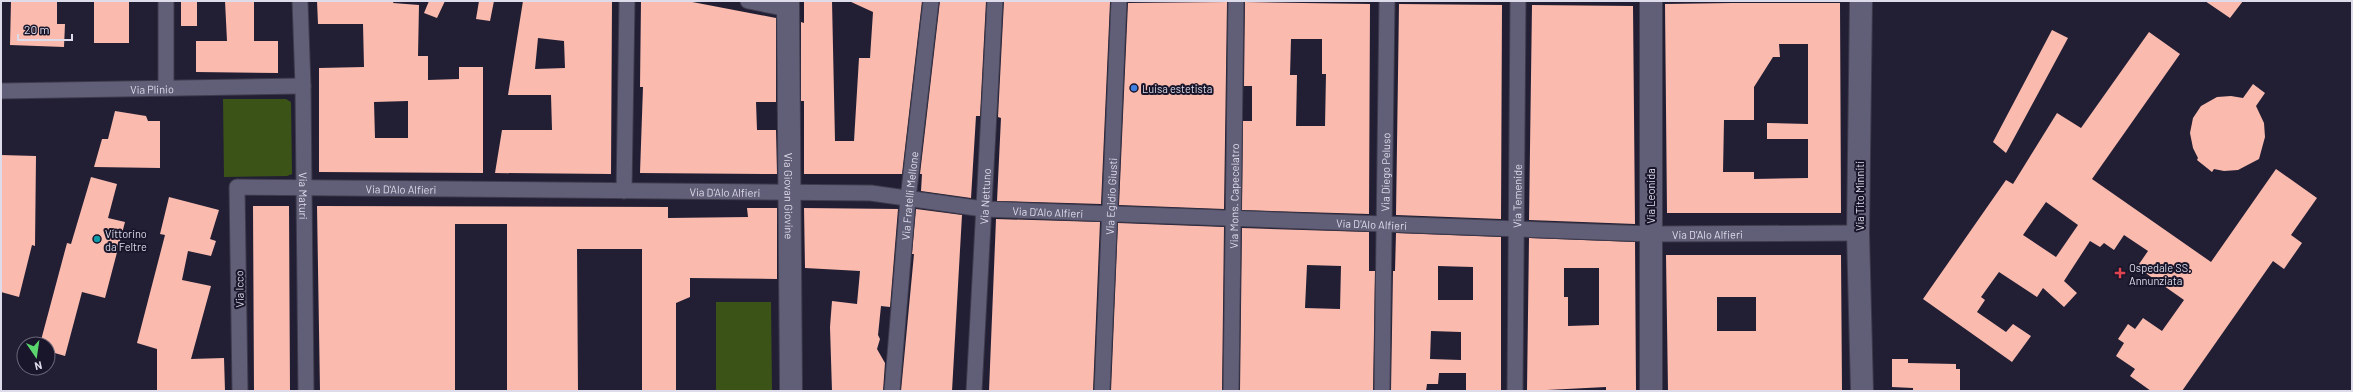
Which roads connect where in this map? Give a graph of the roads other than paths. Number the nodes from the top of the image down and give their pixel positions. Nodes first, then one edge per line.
1 (166, 1) edge
2 (300, 1) edge
3 (627, 1) edge
4 (748, 1) edge
5 (931, 1) edge
6 (995, 1) edge
7 (1119, 1) edge
8 (1236, 1) edge
9 (1387, 1) edge
10 (1518, 1) edge
11 (1651, 1) edge
12 (1861, 1) edge
13 (788, 5) edge
14 (303, 86) junction
15 (166, 88) junction
16 (1, 91) edge
17 (237, 187) joint
18 (303, 188) junction
19 (624, 191) junction
20 (789, 193) junction
21 (908, 200) junction
22 (983, 209) junction
23 (1110, 213) junction
24 (1233, 218) junction
25 (1383, 224) junction
26 (1516, 228) junction
27 (1858, 233) junction
28 (1650, 234) junction
29 (240, 391) edge
30 (306, 391) edge
31 (791, 391) edge
32 (892, 391) edge
33 (974, 391) edge
34 (1102, 391) edge
35 (1231, 391) edge
36 (1382, 391) edge
37 (1515, 391) edge
38 (1651, 391) edge
39 (1862, 391) edge

1 - 15 street
2 - 14 street, Via Maturi
3 - 19 street
4 - 13 street
5 - 21 street, Via Fratelli Mellone
6 - 22 street, Via Nettuno
7 - 23 street, Via Egidio Giusti
8 - 24 street, Via Mons. Capecelatro
9 - 25 street, Via Diego Peluso
10 - 26 street, Via Temenide
11 - 28 street, Via Leonida
12 - 27 street, Via Tito Minniti
13 - 20 street, Via Giovan Giovine
14 - 15 street, Via Plinio
14 - 18 street, Via Maturi
15 - 16 street, Via Plinio
17 - 18 street, Via D'Alo Alfieri
17 - 29 street, Via Icco
18 - 19 street, Via D'Alo Alfieri
18 - 30 street, Via Maturi
19 - 20 street, Via D'Alo Alfieri
20 - 21 street, Via D'Alo Alfieri
20 - 31 street, Via Giovan Giovine
21 - 22 street, Via D'Alo Alfieri
21 - 32 street, Via Fratelli Mellone
22 - 23 street, Via D'Alo Alfieri
22 - 33 street, Via Nettuno
23 - 24 street, Via D'Alo Alfieri
23 - 34 street, Via Egidio Giusti
24 - 25 street, Via D'Alo Alfieri
24 - 35 street, Via Mons. Capecelatro
25 - 26 street, Via D'Alo Alfieri
25 - 36 street, Via Diego Peluso
26 - 28 street, Via D'Alo Alfieri
26 - 37 street, Via Temenide
27 - 28 street, Via D'Alo Alfieri
27 - 39 street, Via Tito Minniti
28 - 38 street, Via Leonida

